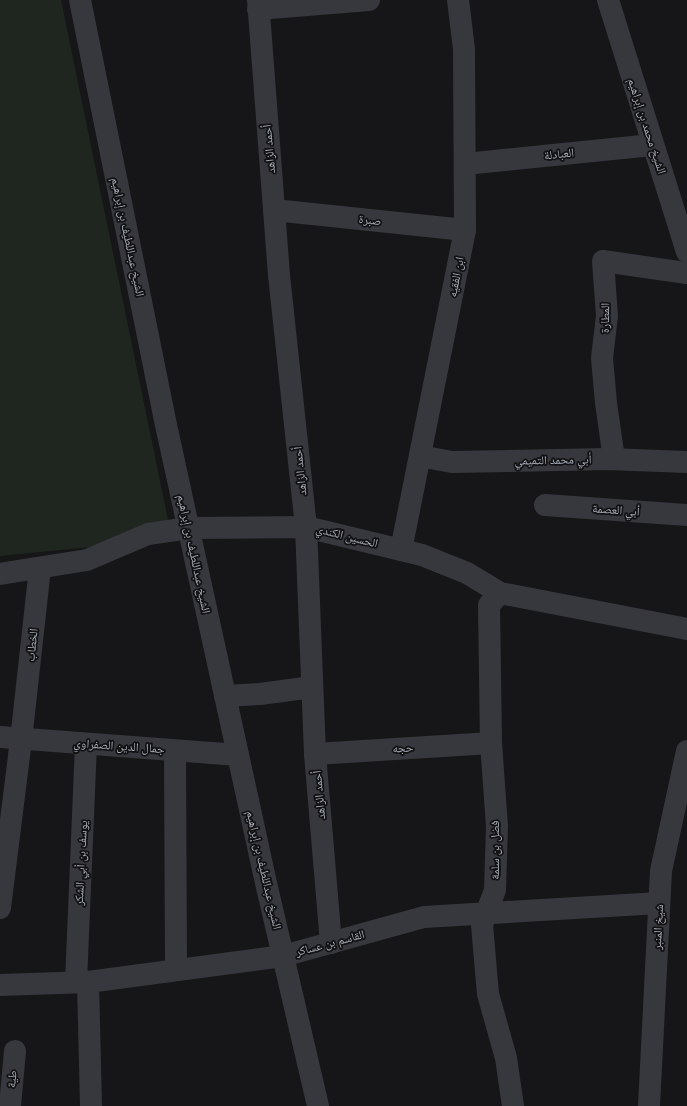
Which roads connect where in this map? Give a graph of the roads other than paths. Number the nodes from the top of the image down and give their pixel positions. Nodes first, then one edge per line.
1 (80, 0) edge
2 (369, 0) edge
3 (458, 0) edge
4 (608, 0) edge
5 (258, 5) edge
6 (652, 145) junction
7 (465, 164) junction
8 (274, 210) junction
9 (465, 230) junction
10 (687, 252) edge
11 (687, 273) edge
12 (420, 456) junction
13 (614, 459) junction
14 (687, 462) edge
15 (545, 505) dead end
16 (687, 515) edge
17 (306, 527) junction
18 (189, 528) junction
19 (401, 550) junction
20 (40, 568) junction
21 (0, 574) edge
22 (500, 593) junction
23 (687, 629) edge
24 (312, 687) junction
25 (225, 696) junction
26 (0, 737) edge
27 (491, 743) junction
28 (86, 744) junction
29 (176, 751) junction
30 (315, 754) junction
31 (238, 755) junction
32 (686, 758) edge
33 (659, 903) junction
34 (0, 908) edge
35 (486, 913) junction
36 (331, 943) junction
37 (283, 956) junction
38 (176, 970) junction
39 (82, 982) junction
40 (0, 985) edge
41 (15, 1052) dead end
42 (10, 1106) edge
43 (91, 1106) edge
44 (318, 1106) edge
45 (513, 1106) edge
46 (649, 1106) edge

1 - 18 street, الشيخ عبداللطيف بن إبراهيم
2 - 5 street
3 - 7 street, ابن الفقيه
4 - 6 street, الشيخ محمد بن إبراهيم
5 - 8 street, أحمد الزاهد
6 - 7 street, العبادلة
6 - 10 street, الشيخ محمد بن إبراهيم
7 - 9 street, ابن الفقيه
8 - 9 street, صبرة
8 - 17 street, أحمد الزاهد
9 - 12 street, ابن الفقيه
11 - 13 street, المطارة
12 - 13 street, أبي محمد التميمي
12 - 19 street, ابن الفقيه
13 - 14 street, أبي محمد التميمي
15 - 16 street, أبي العصمة
17 - 18 street, الحسين الكندي
17 - 19 street, الحسين الكندي
17 - 24 street, أحمد الزاهد
18 - 20 street, الحسين الكندي
18 - 25 street, الشيخ عبداللطيف بن إبراهيم
19 - 22 street, الحسين الكندي
20 - 21 street, الحسين الكندي
20 - 34 street, الخطاب, bridge
22 - 23 street, الحسين الكندي
22 - 27 street, فضل بن سلمة
24 - 25 street
24 - 30 street, أحمد الزاهد
25 - 31 street, الشيخ عبداللطيف بن إبراهيم
26 - 28 street, جمال الدين الصفراوي
27 - 30 street, حجه
27 - 35 street, فضل بن سلمة
28 - 29 street, جمال الدين الصفراوي
28 - 39 street, يوسف بن أبي الشكر
29 - 31 street, جمال الدين الصفراوي
29 - 38 street
30 - 36 street, أحمد الزاهد
31 - 37 street, الشيخ عبداللطيف بن إبراهيم
32 - 33 street, شيخ المنبر
33 - 35 street, القاسم بن عساكر
33 - 46 street, شيخ المنبر
35 - 36 street, القاسم بن عساكر
35 - 45 street, فضل بن سلمة
36 - 37 street, القاسم بن عساكر
37 - 38 street, القاسم بن عساكر
37 - 44 street, الشيخ عبداللطيف بن إبراهيم
38 - 39 street, القاسم بن عساكر
39 - 40 street, القاسم بن عساكر
39 - 43 street, يوسف بن أبي الشكر
41 - 42 street, طية

